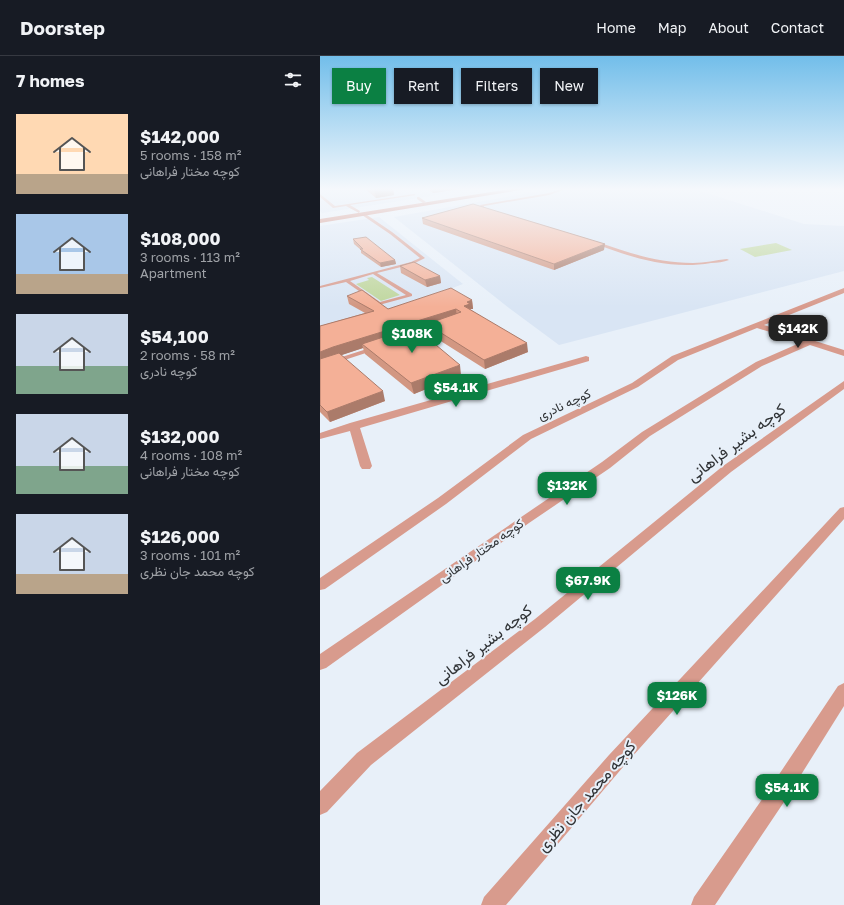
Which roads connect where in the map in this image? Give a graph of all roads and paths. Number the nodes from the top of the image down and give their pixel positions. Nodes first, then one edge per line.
1 (381, 228) edge
2 (595, 243) edge
3 (727, 260) dead end
4 (374, 273) junction
5 (346, 280) junction
6 (320, 287) edge
7 (844, 290) edge
8 (759, 326) junction
9 (810, 342) junction
10 (377, 347) edge
11 (844, 353) edge
12 (586, 359) dead end
13 (320, 366) edge
14 (844, 384) edge
15 (354, 425) junction
16 (320, 436) edge
17 (366, 466) dead end
18 (844, 510) edge
19 (320, 585) edge
20 (320, 663) edge
21 (844, 691) edge
22 (320, 805) edge
23 (492, 905) edge
24 (702, 905) edge

1 - 4 lane
2 - 3 lane
4 - 5 lane
4 - 5 lane
5 - 6 lane
7 - 8 street, کوچه نادری
8 - 9 street
8 - 19 street, کوچه نادری
9 - 11 street
9 - 20 street, کوچه مختار فراهانی
10 - 13 lane
12 - 15 street
14 - 22 street, کوچه بشیر فراهانی
15 - 16 street
15 - 17 street
18 - 23 street, کوچه محمد جان نظری
21 - 24 street

